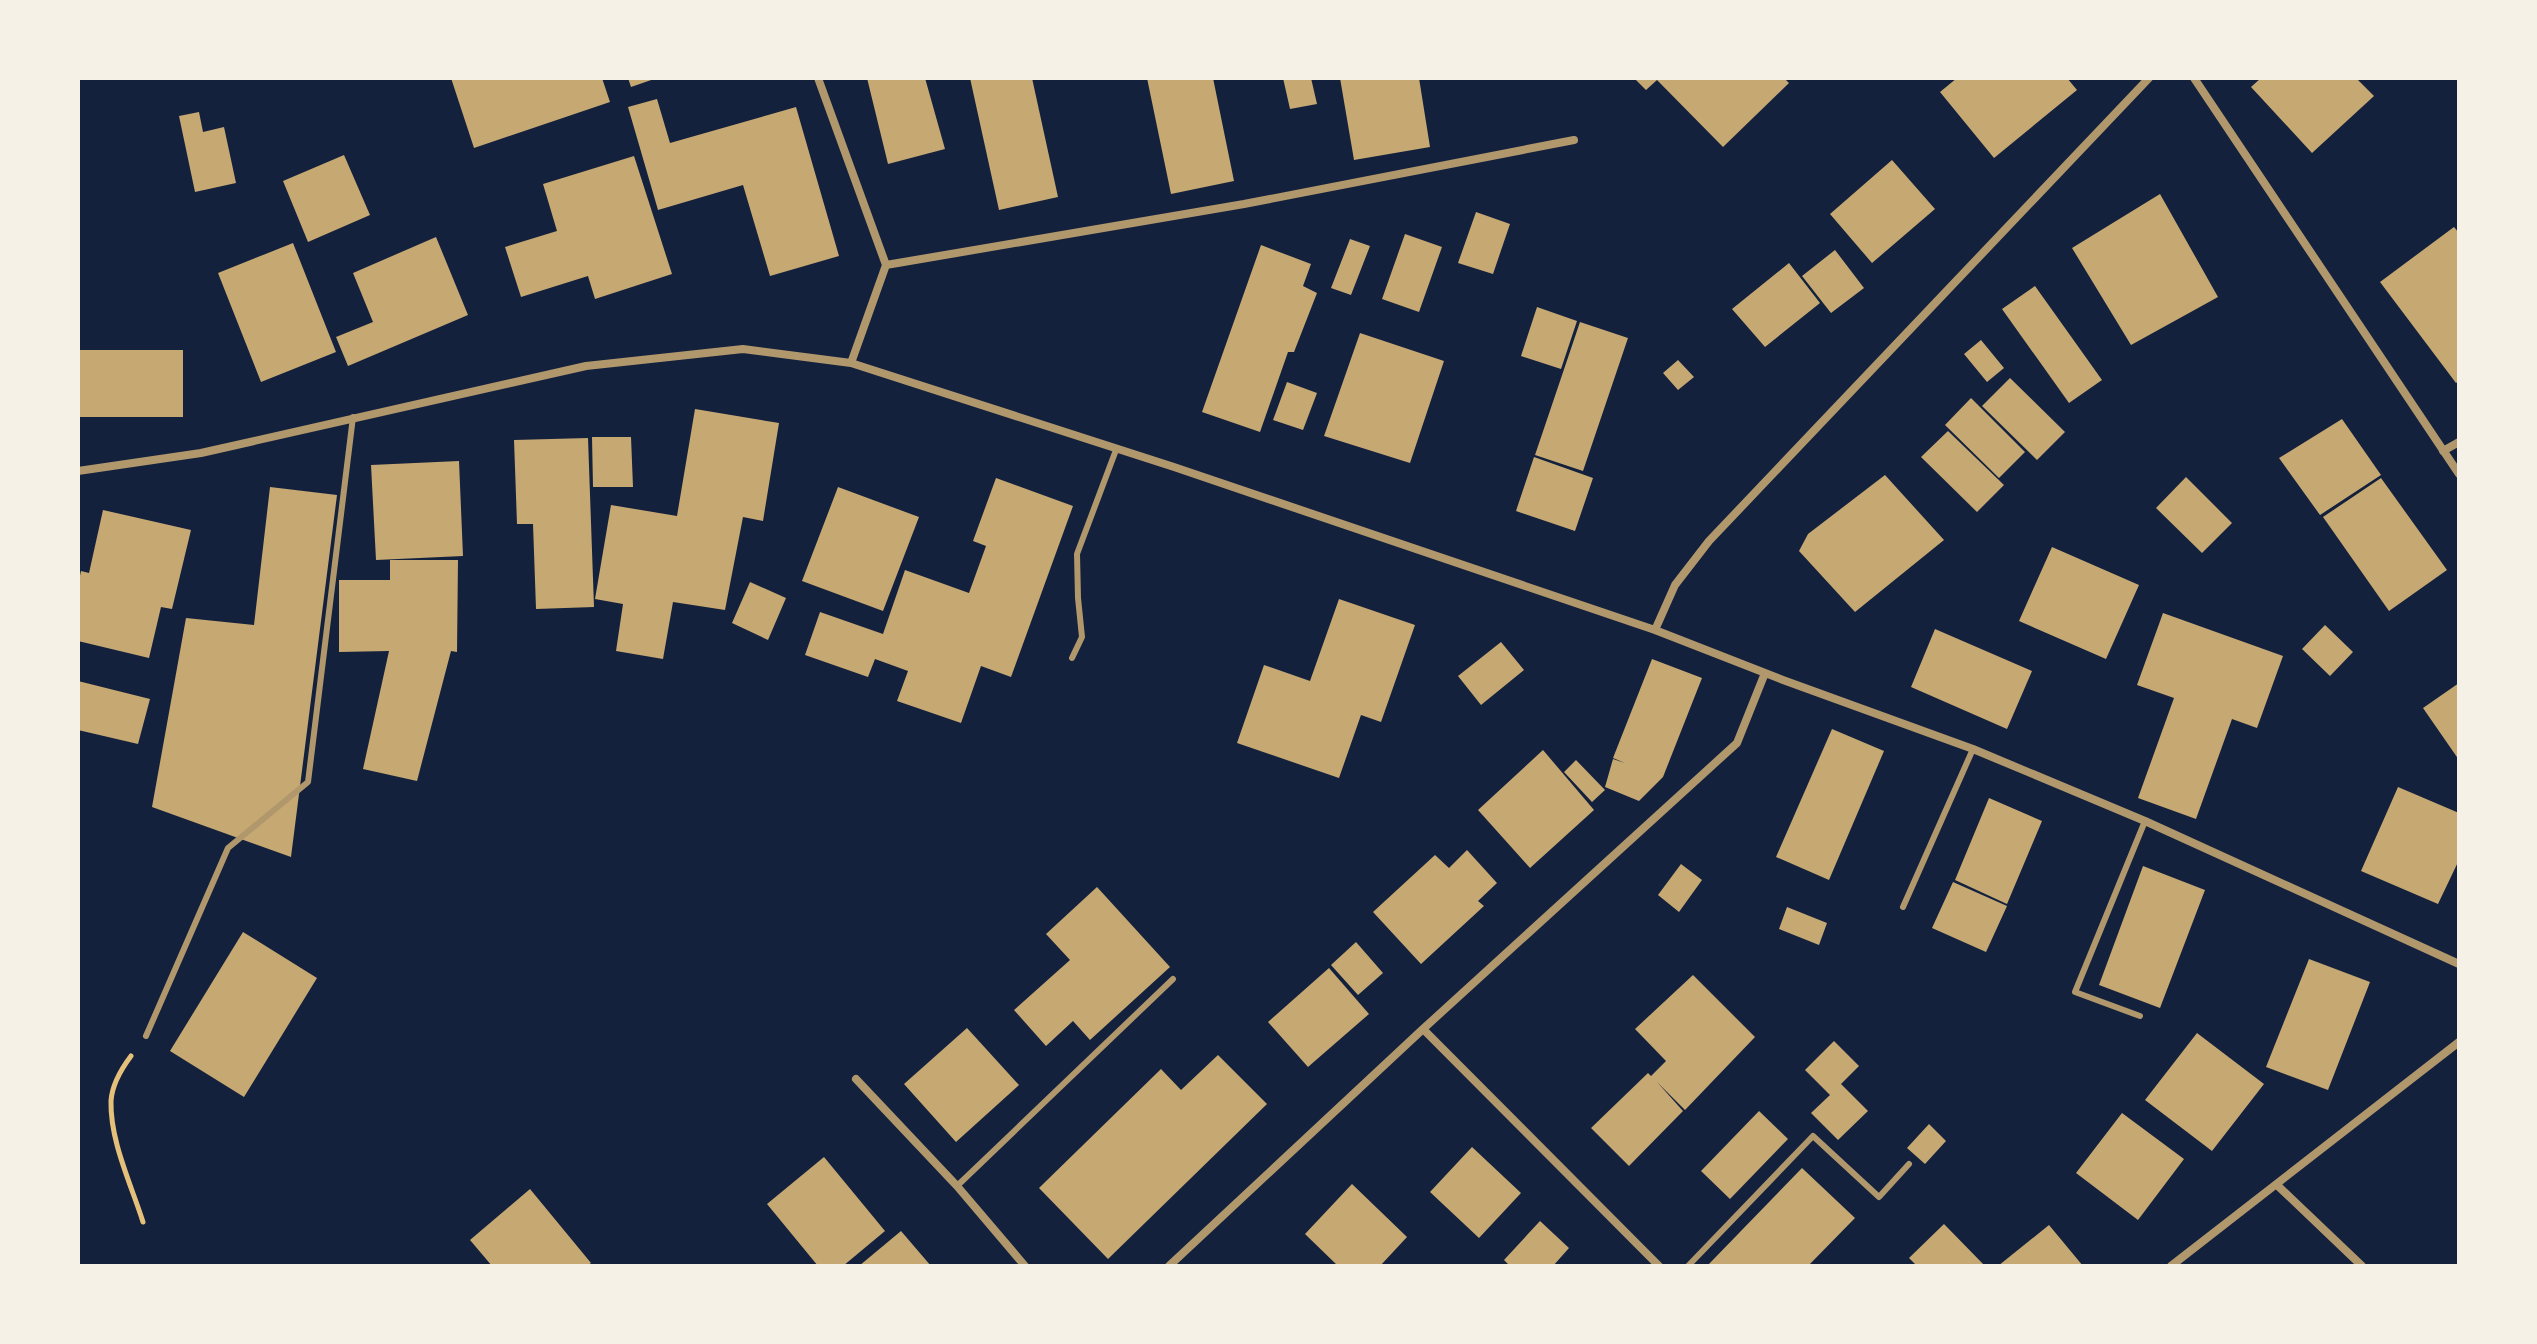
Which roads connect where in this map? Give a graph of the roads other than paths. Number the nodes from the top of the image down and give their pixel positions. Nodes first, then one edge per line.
1 (818, 78) edge
2 (2149, 78) edge
3 (2194, 78) edge
4 (1574, 140) dead end
5 (886, 265) junction
6 (851, 363) junction
7 (353, 417) junction
8 (2459, 442) edge
9 (1116, 450) junction
10 (2443, 451) junction
11 (78, 471) edge
12 (2459, 474) edge
13 (1655, 630) junction
14 (1072, 658) dead end
15 (1765, 673) junction
16 (1973, 749) junction
17 (2145, 821) junction
18 (1903, 907) dead end
19 (2459, 964) edge
20 (1173, 979) dead end
21 (2140, 1016) dead end
22 (1423, 1029) junction
23 (146, 1036) road end
24 (2459, 1042) edge
25 (856, 1079) dead end
26 (1909, 1164) dead end
27 (2277, 1185) junction
28 (957, 1186) junction
29 (1025, 1266) edge
30 (1169, 1266) edge
31 (1659, 1266) edge
32 (1688, 1266) edge
33 (2171, 1266) edge
34 (2362, 1266) edge

1 - 5 street
2 - 13 street
3 - 10 street
4 - 5 street
5 - 6 street
6 - 7 street
6 - 9 street
7 - 11 street
7 - 23 lane
8 - 10 street
9 - 13 street
9 - 14 lane
10 - 12 street
13 - 15 street
15 - 16 street
15 - 22 street
16 - 17 street
16 - 18 lane
17 - 19 street
17 - 21 lane
20 - 28 lane
22 - 30 street
22 - 31 street
24 - 27 street
25 - 28 street
26 - 32 lane
27 - 33 street
27 - 34 street
28 - 29 street

